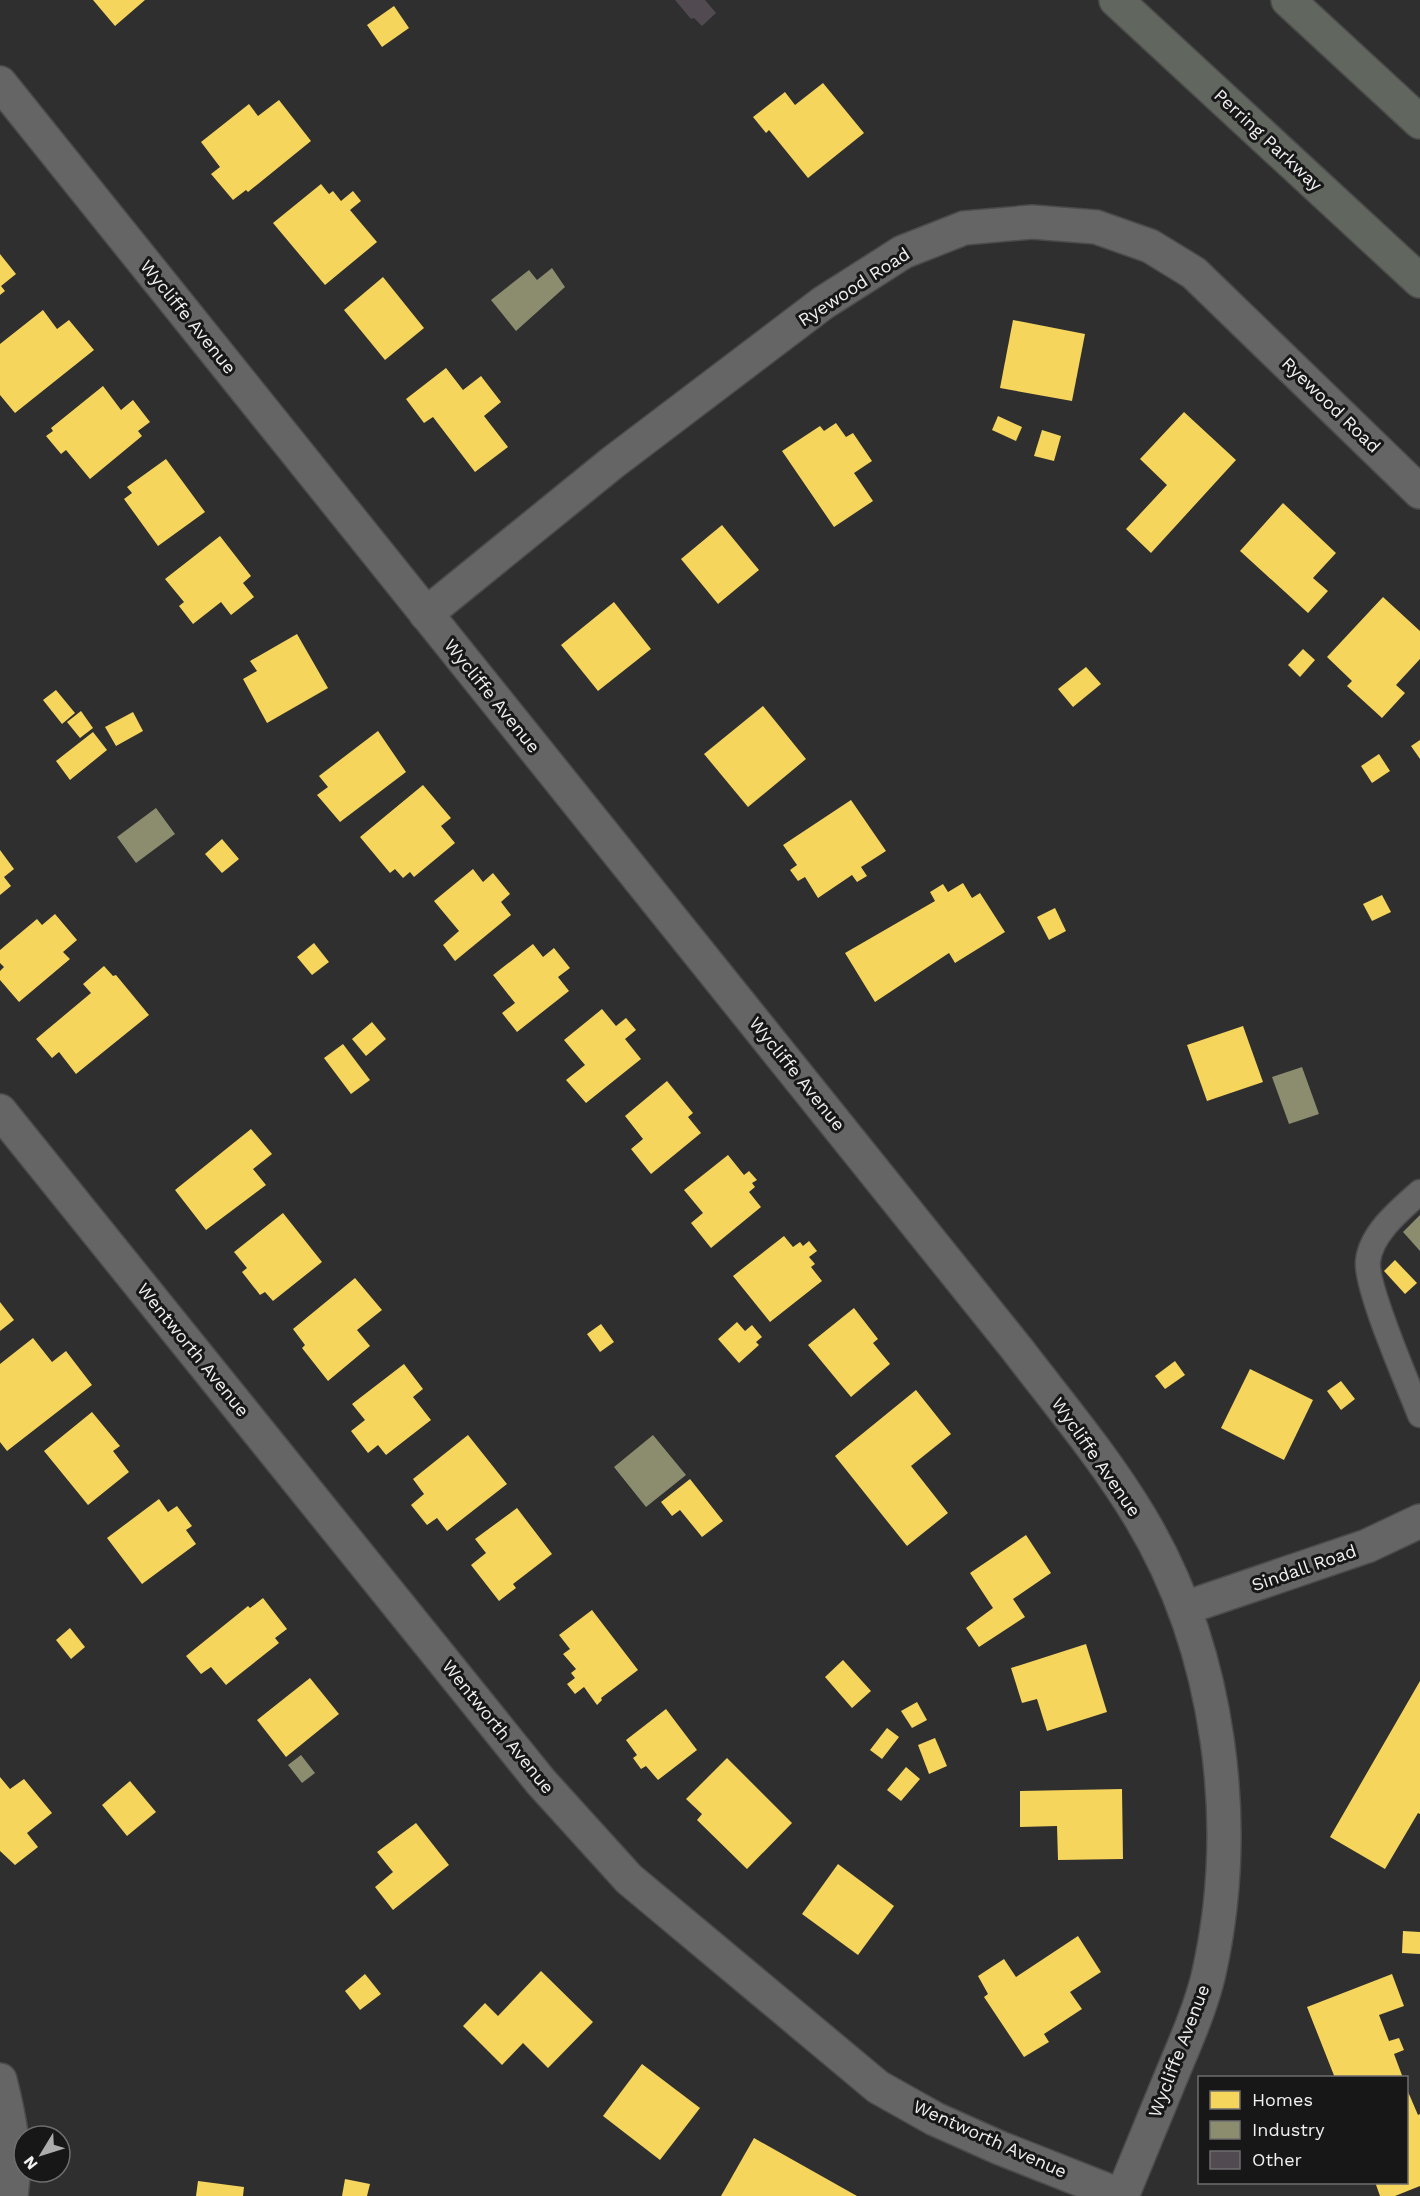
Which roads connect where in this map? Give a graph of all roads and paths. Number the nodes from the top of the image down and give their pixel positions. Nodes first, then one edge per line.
1 (1116, 0) edge
2 (1288, 0) edge
3 (0, 83) edge
4 (1420, 122) edge
5 (1420, 281) edge
6 (1420, 492) edge
7 (426, 614) junction
8 (0, 1111) edge
9 (1420, 1192) edge
10 (1420, 1415) edge
11 (1420, 1521) edge
12 (1185, 1608) junction
13 (0, 2080) edge
14 (11, 2196) edge
15 (1122, 2196) edge

1 - 5 main road, Perring Parkway
2 - 4 main road
3 - 7 street, Wycliffe Avenue
6 - 7 street, Ryewood Road
7 - 12 street, Wycliffe Avenue
8 - 15 street, Wentworth Avenue
9 - 10 lane
11 - 12 street, Sindall Road
12 - 15 street, Wycliffe Avenue
13 - 14 street

